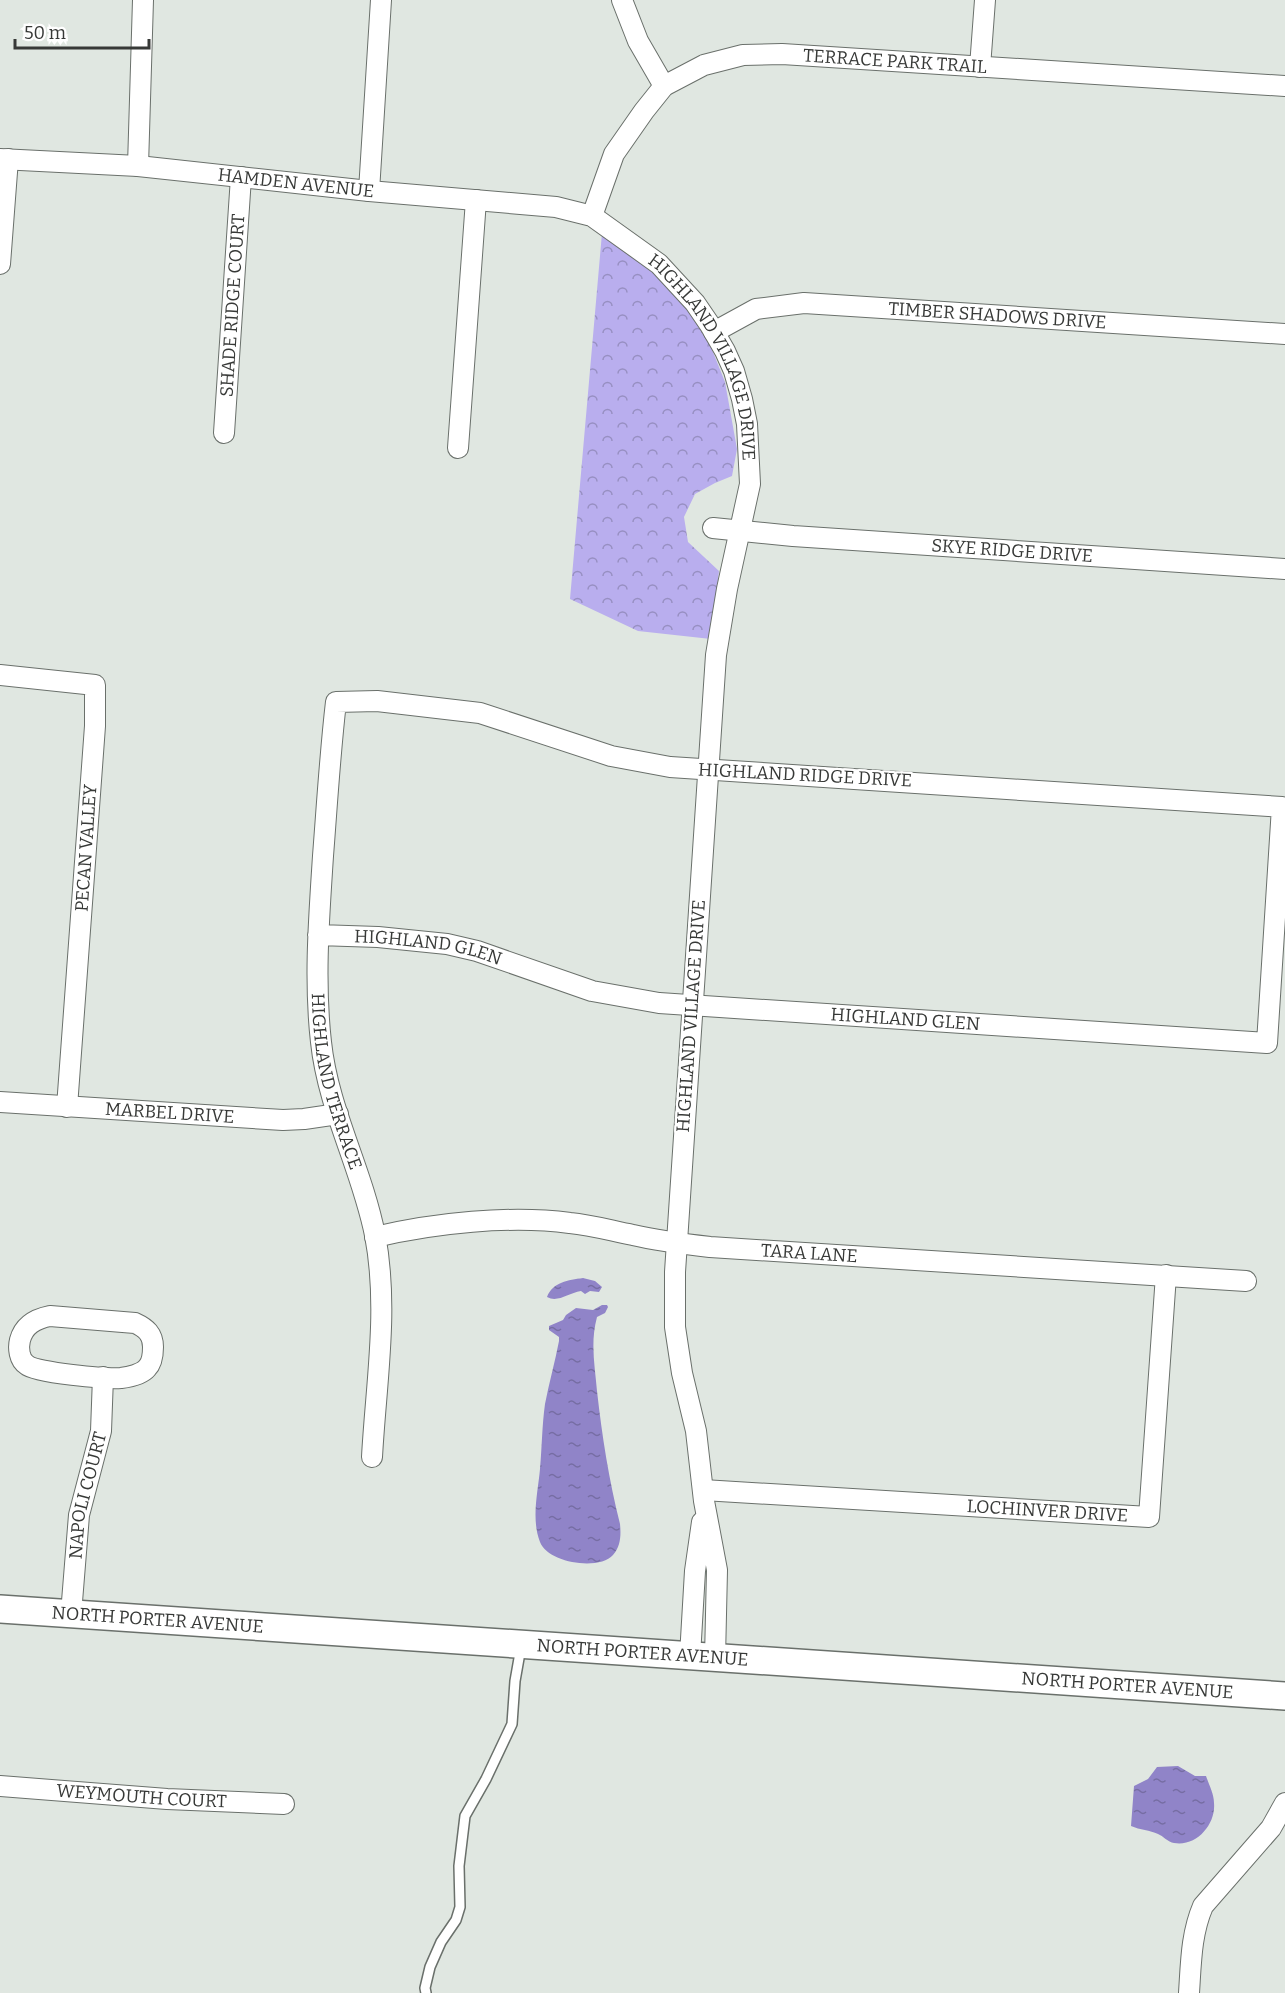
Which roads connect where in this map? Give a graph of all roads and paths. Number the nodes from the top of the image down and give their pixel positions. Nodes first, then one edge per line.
1 (143, 0) edge
2 (381, 0) edge
3 (622, 0) edge
4 (985, 0) edge
5 (980, 67) junction
6 (664, 86) junction
7 (1285, 86) edge
8 (4, 159) edge
9 (138, 166) junction
10 (242, 177) junction
11 (369, 191) junction
12 (476, 200) junction
13 (592, 216) junction
14 (0, 264) edge
15 (714, 332) junction
16 (1285, 334) edge
17 (224, 433) dead end
18 (458, 448) dead end
19 (713, 528) dead end
20 (740, 531) junction
21 (1285, 570) edge
22 (0, 675) edge
23 (336, 702) joint
24 (708, 770) junction
25 (1282, 807) joint
26 (318, 935) junction
27 (692, 1005) junction
28 (0, 1102) edge
29 (67, 1107) junction
30 (338, 1114) junction
31 (375, 1237) junction
32 (676, 1243) junction
33 (1166, 1275) junction
34 (1246, 1281) dead end
35 (103, 1377) junction
36 (372, 1457) dead end
37 (703, 1496) junction
38 (0, 1609) edge
39 (71, 1614) junction
40 (522, 1644) junction
41 (702, 1657) junction
42 (1285, 1696) edge
43 (0, 1786) edge
44 (1285, 1803) edge
45 (284, 1804) dead end
46 (426, 1993) edge
47 (1189, 1993) edge

1 - 9 street
2 - 11 street
3 - 6 street
4 - 5 street
5 - 6 street, TERRACE PARK TRAIL
5 - 7 street, TERRACE PARK TRAIL
6 - 13 street, TERRACE PARK TRAIL
8 - 9 street, HAMDEN AVENUE
8 - 14 street
9 - 10 street, HAMDEN AVENUE
10 - 11 street, HAMDEN AVENUE
10 - 17 street, SHADE RIDGE COURT
11 - 12 street, HAMDEN AVENUE
12 - 13 street, HAMDEN AVENUE
12 - 18 street
13 - 15 street, HIGHLAND VILLAGE DRIVE
15 - 16 street, TIMBER SHADOWS DRIVE
15 - 20 street, HIGHLAND VILLAGE DRIVE
19 - 20 street
20 - 21 street, SKYE RIDGE DRIVE
20 - 24 street, HIGHLAND VILLAGE DRIVE
22 - 29 street, PECAN VALLEY
23 - 24 street, HIGHLAND RIDGE DRIVE
23 - 26 street, HIGHLAND TERRACE
24 - 25 street, HIGHLAND RIDGE DRIVE
24 - 27 street, HIGHLAND VILLAGE DRIVE
25 - 27 street, HIGHLAND GLEN
26 - 27 street, HIGHLAND GLEN
26 - 30 street, HIGHLAND TERRACE
27 - 32 street, HIGHLAND VILLAGE DRIVE
28 - 29 street, MARBEL DRIVE
29 - 30 street, MARBEL DRIVE
30 - 31 street, HIGHLAND TERRACE
31 - 32 street, TARA LANE
31 - 36 street, HIGHLAND TERRACE
32 - 33 street, TARA LANE
32 - 37 street, HIGHLAND VILLAGE DRIVE
33 - 34 street, TARA LANE
33 - 37 street, LOCHINVER DRIVE
35 - 35 street
35 - 39 street, NAPOLI COURT
37 - 41 street, HIGHLAND VILLAGE DRIVE
38 - 39 main road, NORTH PORTER AVENUE
39 - 40 main road, NORTH PORTER AVENUE
40 - 41 main road, NORTH PORTER AVENUE
40 - 46 lane
41 - 42 main road, NORTH PORTER AVENUE
43 - 45 street, WEYMOUTH COURT
44 - 47 street

